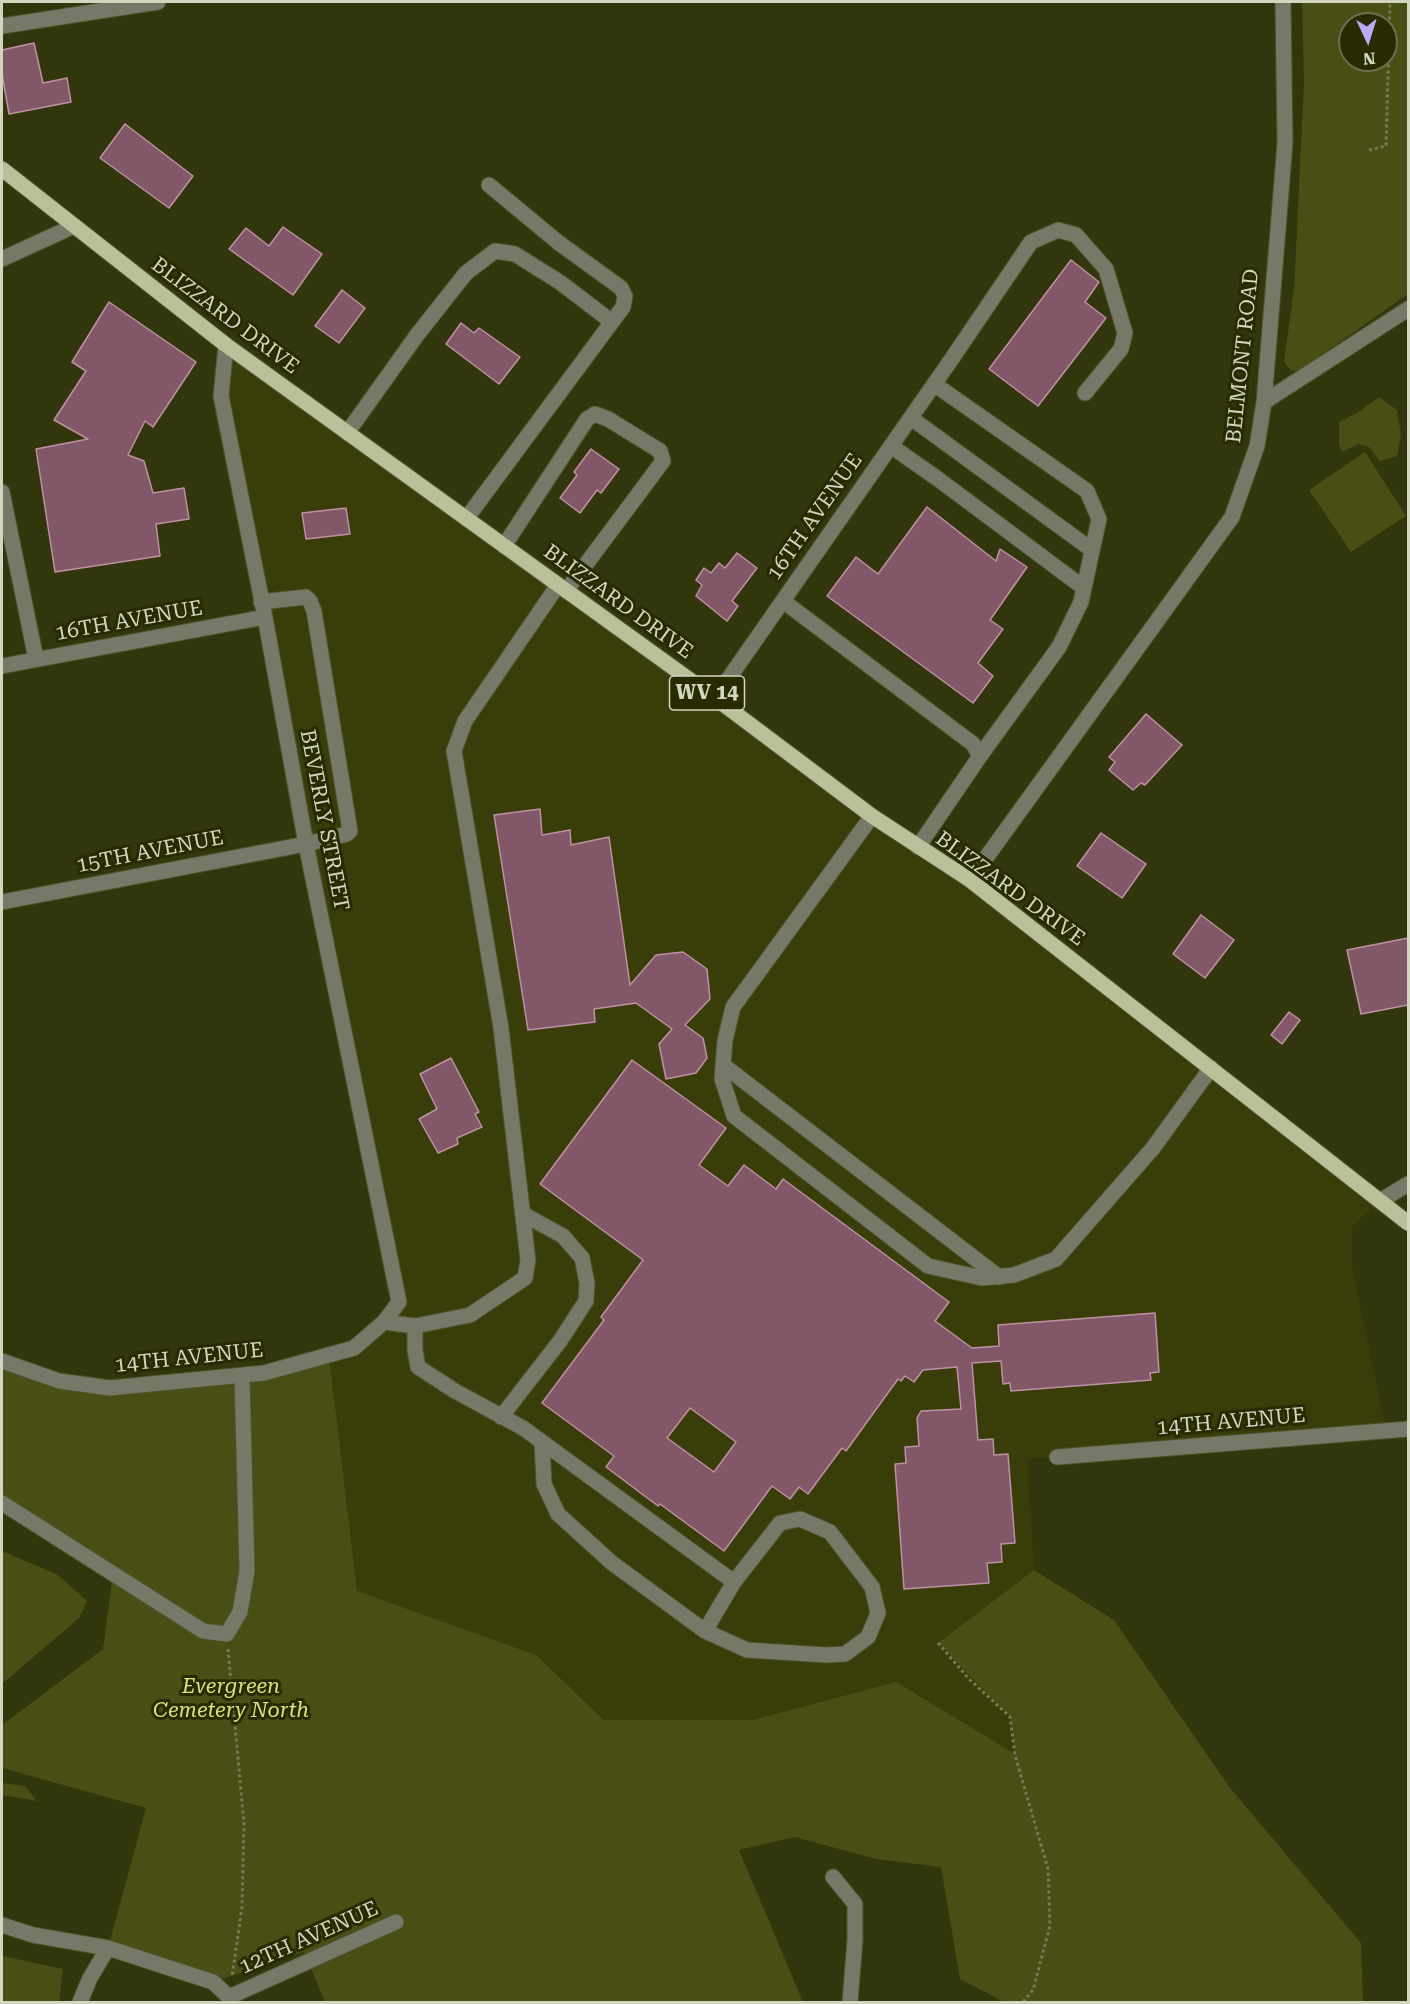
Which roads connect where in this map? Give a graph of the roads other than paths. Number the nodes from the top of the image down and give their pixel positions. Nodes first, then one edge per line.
1 (158, 2) edge
2 (1283, 2) edge
3 (2, 26) edge
4 (2, 169) edge
5 (489, 185) dead end
6 (74, 226) junction
7 (2, 259) edge
8 (1408, 309) edge
9 (612, 322) junction
10 (226, 345) junction
11 (934, 384) junction
12 (1085, 393) dead end
13 (1264, 402) junction
14 (911, 418) junction
15 (347, 433) junction
16 (891, 446) junction
17 (2, 492) edge
18 (466, 519) junction
19 (504, 546) junction
20 (1092, 550) junction
21 (562, 588) junction
22 (1084, 588) junction
23 (783, 601) junction
24 (261, 602) junction
25 (265, 617) junction
26 (36, 660) junction
27 (2, 666) edge
28 (715, 698) junction
29 (980, 756) junction
30 (872, 816) junction
31 (306, 844) junction
32 (918, 847) junction
33 (970, 880) junction
34 (2, 902) edge
35 (723, 1065) junction
36 (1211, 1068) junction
37 (1408, 1184) edge
38 (1380, 1201) junction
39 (523, 1214) junction
40 (1408, 1223) edge
41 (999, 1277) junction
42 (399, 1302) joint
43 (384, 1322) junction
44 (415, 1326) junction
45 (2, 1361) edge
46 (242, 1376) junction
47 (501, 1417) junction
48 (1408, 1429) edge
49 (542, 1443) junction
50 (1057, 1458) dead end
51 (2, 1503) edge
52 (734, 1582) junction
53 (705, 1631) junction
54 (833, 1877) dead end
55 (396, 1922) dead end
56 (2, 1925) edge
57 (108, 1948) junction
58 (229, 2000) edge
59 (80, 2002) edge
60 (850, 2002) edge

1 - 3 street
2 - 13 street, BELMONT ROAD
4 - 6 main road, BLIZZARD DRIVE / WV 14
5 - 9 street
6 - 7 street
6 - 10 main road, BLIZZARD DRIVE / WV 14
8 - 13 street
9 - 15 street
9 - 18 street
10 - 15 main road, BLIZZARD DRIVE / WV 14
10 - 24 street, BEVERLY STREET
11 - 12 street, 16TH AVENUE
11 - 14 street, 16TH AVENUE
11 - 20 street
13 - 33 street, BELMONT ROAD
14 - 16 street, 16TH AVENUE
14 - 20 street
15 - 18 main road, BLIZZARD DRIVE / WV 14
16 - 22 street
16 - 23 street, 16TH AVENUE
17 - 26 street
18 - 19 main road, BLIZZARD DRIVE / WV 14
19 - 21 main road, BLIZZARD DRIVE / WV 14
19 - 21 street
20 - 22 street
21 - 28 main road, BLIZZARD DRIVE / WV 14
21 - 39 street
22 - 29 street
23 - 28 street, 16TH AVENUE
23 - 29 street
24 - 25 street, BEVERLY STREET
24 - 31 street, 15TH AVENUE
25 - 26 street, 16TH AVENUE
25 - 31 street, BEVERLY STREET
26 - 27 street, 16TH AVENUE
28 - 30 main road, BLIZZARD DRIVE / WV 14
29 - 32 street
30 - 32 main road, BLIZZARD DRIVE / WV 14
30 - 35 street
31 - 34 street, 15TH AVENUE
31 - 42 street, BEVERLY STREET
32 - 33 main road, BLIZZARD DRIVE / WV 14
33 - 36 main road, BLIZZARD DRIVE / WV 14
35 - 41 street
35 - 41 street
36 - 38 main road, BLIZZARD DRIVE / WV 14
36 - 41 street
37 - 38 street
38 - 40 main road, BLIZZARD DRIVE / WV 14
39 - 44 street
39 - 47 street
42 - 43 street, 14TH AVENUE
43 - 44 street
43 - 46 street, 14TH AVENUE
44 - 47 street
45 - 46 street, 14TH AVENUE
46 - 51 street
47 - 49 street
48 - 50 street, 14TH AVENUE
49 - 52 street
49 - 53 street
52 - 53 street
52 - 53 street
54 - 60 street
55 - 58 street, 12TH AVENUE
56 - 57 street, 12TH AVENUE
57 - 58 street, 12TH AVENUE
57 - 59 street

